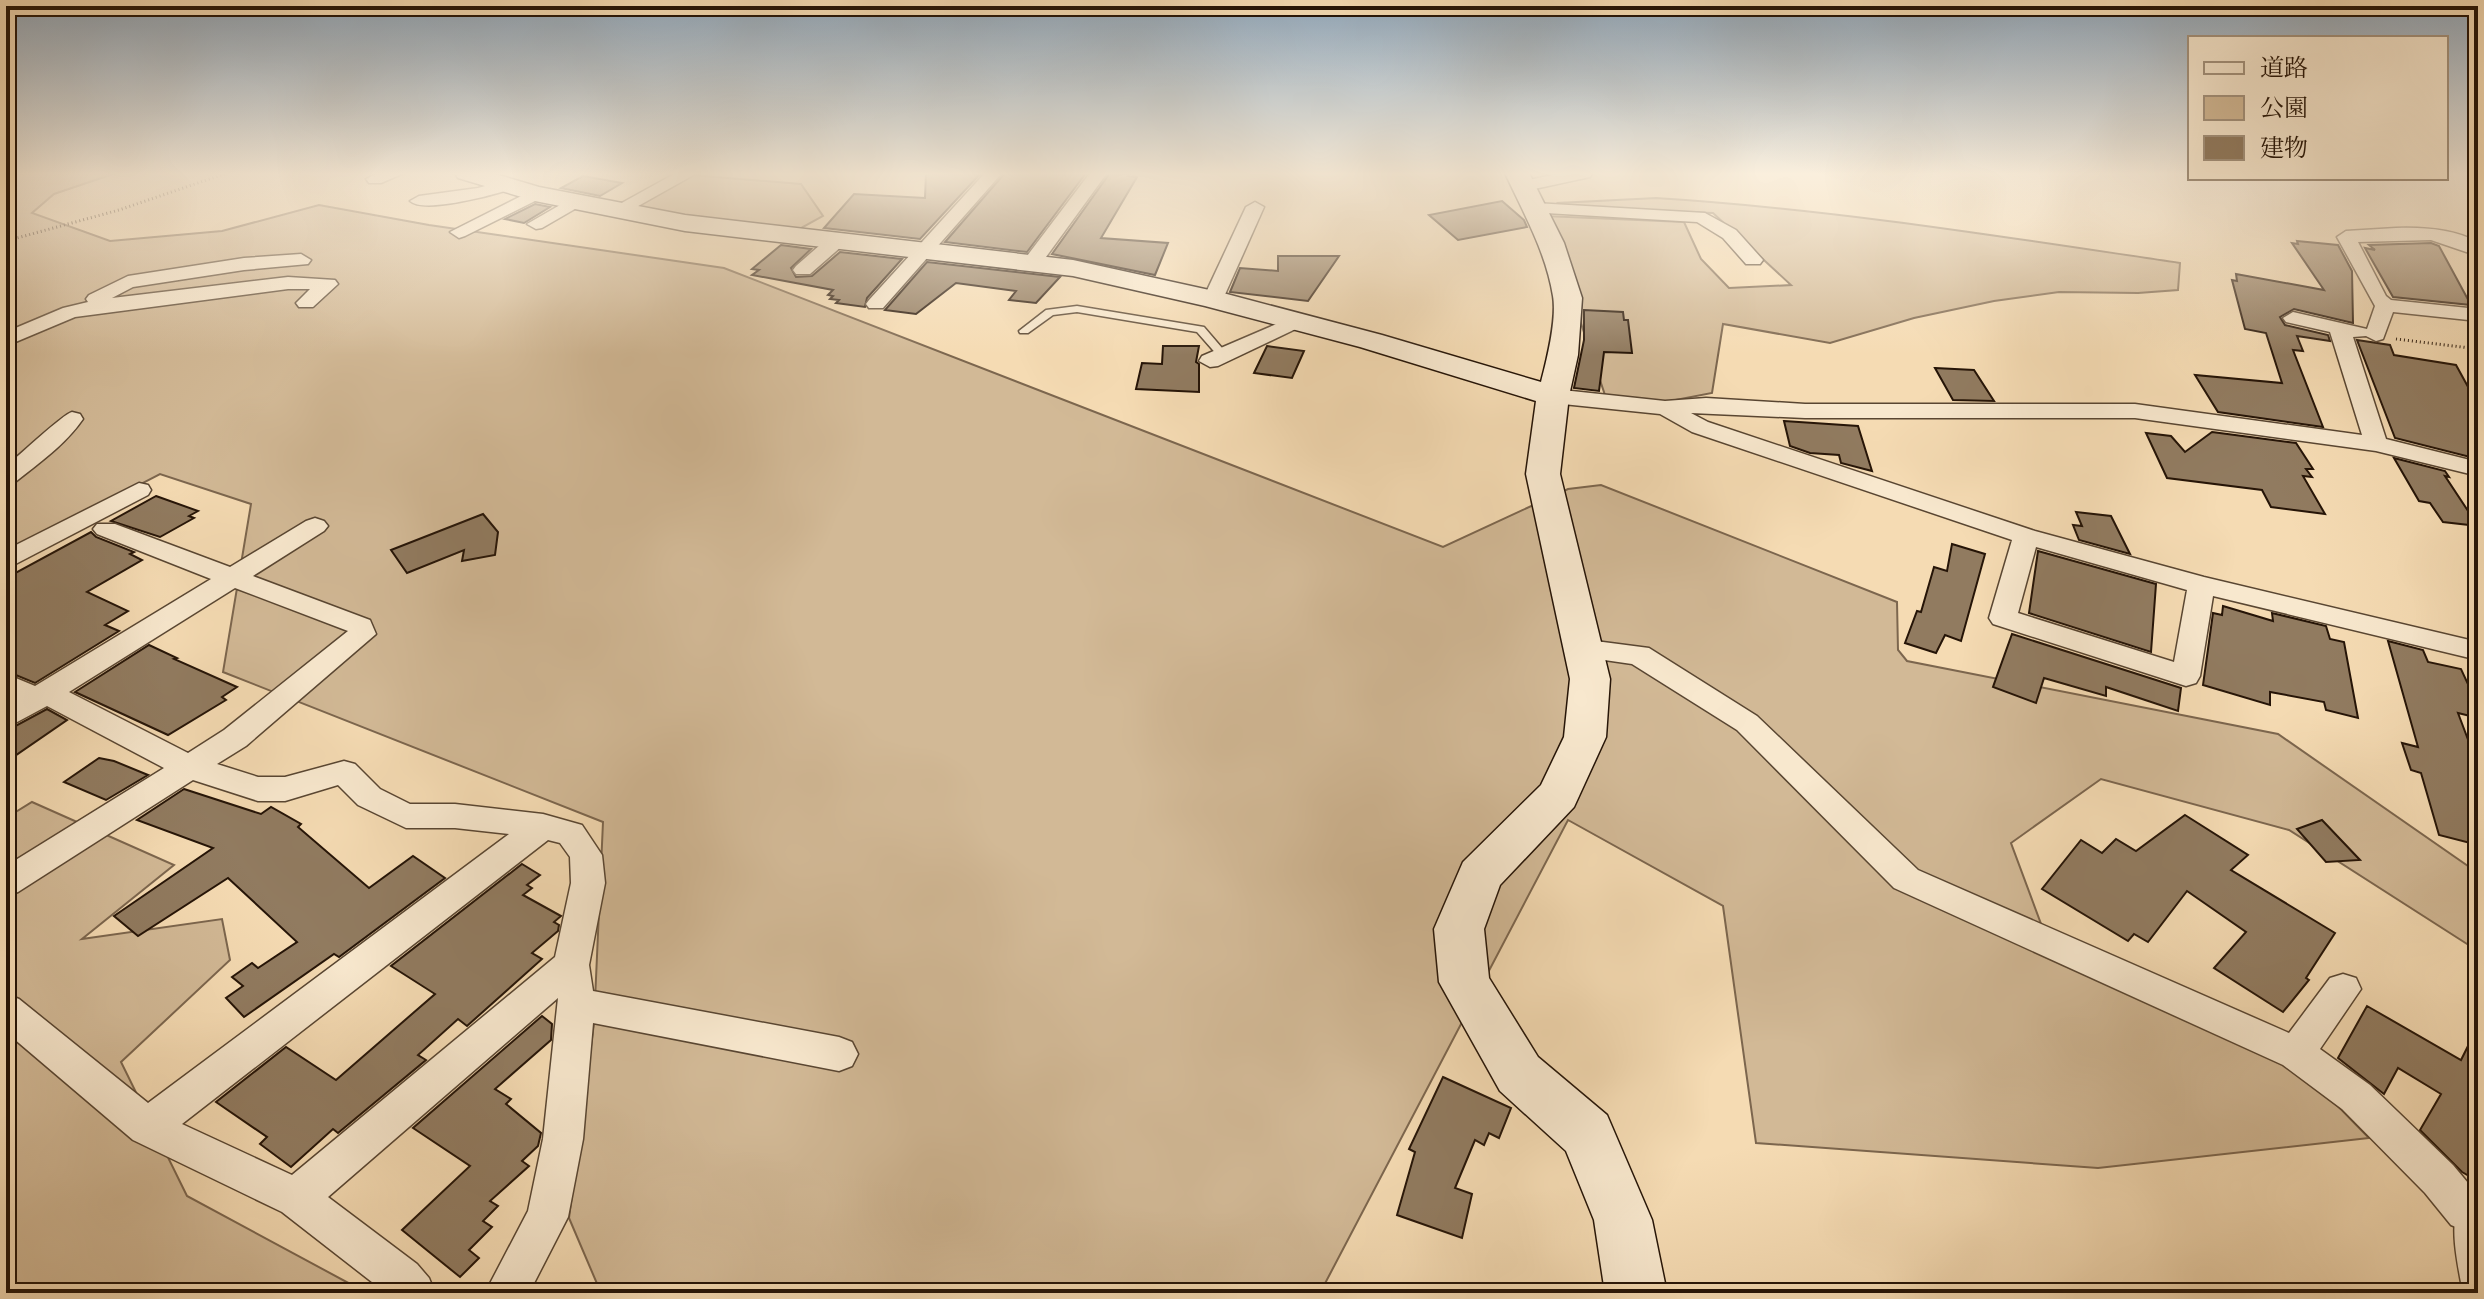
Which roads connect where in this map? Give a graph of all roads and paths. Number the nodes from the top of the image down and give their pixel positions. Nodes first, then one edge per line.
1 (33, 234) edge
2 (769, 234) edge
3 (940, 234) edge
4 (1054, 234) edge
5 (1243, 234) edge
6 (1547, 234) edge
7 (1728, 234) edge
8 (2385, 234) edge
9 (2418, 234) edge
10 (6, 241) edge
11 (835, 242) junction
12 (2478, 250) edge
13 (924, 251) junction
14 (301, 260) dead end
15 (1753, 260) dead end
16 (1031, 264) junction
17 (803, 270) dead end
18 (1213, 299) junction
19 (306, 303) dead end
20 (876, 304) dead end
21 (2385, 305) junction
22 (70, 312) junction
23 (2478, 315) edge
24 (2293, 318) dead end
25 (1295, 322) junction
26 (2340, 330) junction
27 (1024, 331) dead end
28 (2384, 337) junction
29 (6, 340) edge
30 (2478, 349) edge
31 (1217, 358) joint
32 (1553, 396) junction
33 (1665, 408) junction
34 (72, 419) dead end
35 (2376, 444) junction
36 (17, 461) edge
37 (2478, 469) edge
38 (6, 478) edge
39 (139, 490) dead end
40 (315, 526) dead end
41 (106, 529) dead end
42 (2026, 536) junction
43 (6, 561) edge
44 (232, 577) junction
45 (2201, 585) junction
46 (1580, 648) junction
47 (2478, 651) edge
48 (6, 684) edge
49 (41, 696) junction
50 (6, 718) edge
51 (189, 767) junction
52 (543, 826) junction
53 (6, 883) edge
54 (571, 965) junction
55 (2343, 989) dead end
56 (577, 1004) junction
57 (6, 1010) edge
58 (2296, 1053) junction
59 (839, 1054) dead end
60 (147, 1127) junction
61 (296, 1198) junction
62 (2472, 1213) edge
63 (414, 1293) edge
64 (506, 1293) edge
65 (1636, 1293) edge
66 (2474, 1293) edge

1 - 10 path
2 - 11 street
3 - 13 street
4 - 16 street
5 - 18 street
6 - 32 street
7 - 15 street
8 - 21 street
9 - 12 street
11 - 13 street
11 - 17 street
13 - 16 street
13 - 20 street
14 - 22 street
16 - 18 street
18 - 25 street
19 - 22 street
21 - 23 street
21 - 28 street
22 - 29 street
24 - 26 street
25 - 31 street
25 - 32 street
26 - 28 street
26 - 35 street
27 - 31 lane
28 - 30 path
32 - 33 street
32 - 46 street
33 - 35 street
33 - 42 street
34 - 36 street
35 - 37 street
36 - 38 street
39 - 43 street
40 - 44 street
41 - 44 street
42 - 45 street
42 - 45 street
44 - 49 street
44 - 51 street
45 - 47 street
46 - 58 street
46 - 65 street
48 - 49 street
49 - 50 street
49 - 51 street
51 - 52 street
51 - 53 street
52 - 54 street
52 - 60 street
54 - 56 street
54 - 61 street
55 - 58 street
56 - 59 street
56 - 64 street
57 - 60 street
58 - 62 street
60 - 61 street
61 - 63 street
62 - 66 lane

